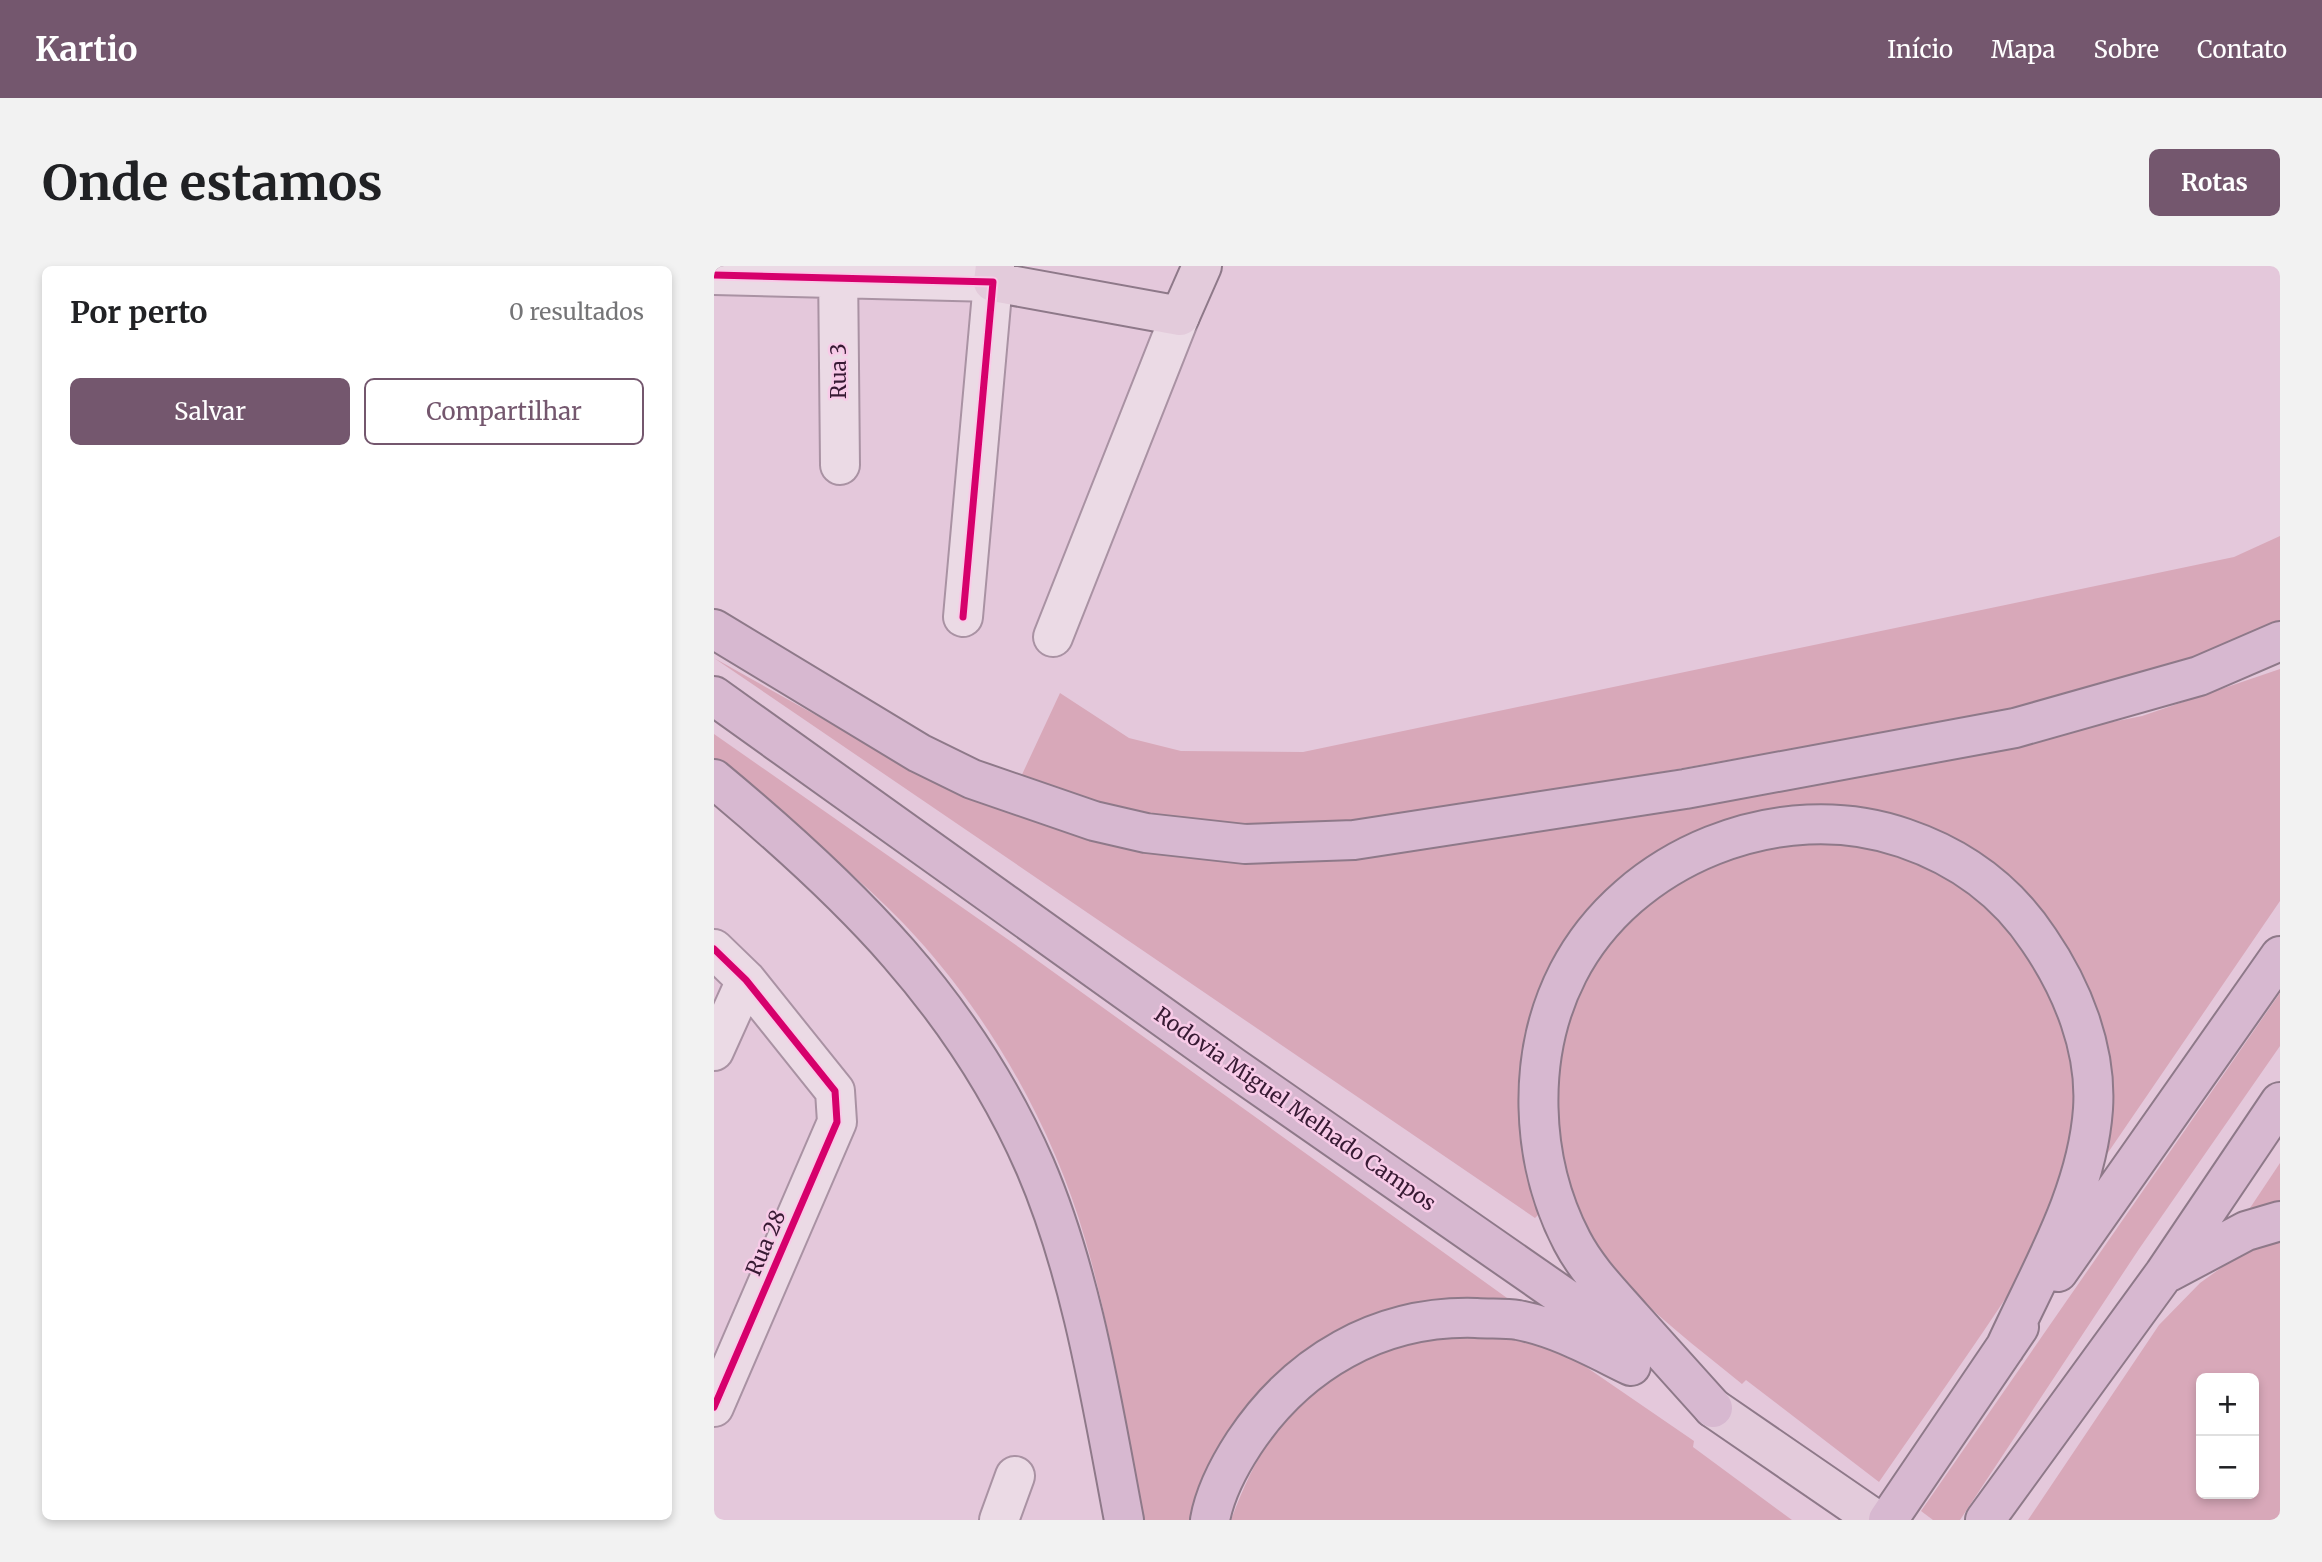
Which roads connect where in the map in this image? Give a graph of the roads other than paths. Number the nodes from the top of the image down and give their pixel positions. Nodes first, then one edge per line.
1 (1202, 266) edge
2 (838, 272) edge
3 (994, 274) edge
4 (714, 275) edge
5 (1180, 317) junction
6 (840, 465) dead end
7 (963, 617) dead end
8 (714, 629) edge
9 (1053, 637) dead end
10 (2280, 641) edge
11 (714, 696) edge
12 (714, 779) edge
13 (714, 949) edge
14 (2280, 956) edge
15 (746, 981) junction
16 (714, 1051) edge
17 (2280, 1102) edge
18 (2280, 1221) edge
19 (2164, 1274) junction
20 (2005, 1348) junction
21 (714, 1407) edge
22 (1722, 1415) junction
23 (1016, 1476) dead end
24 (999, 1520) edge
25 (1124, 1520) edge
26 (1210, 1520) edge
27 (1876, 1520) edge
28 (1888, 1520) edge
29 (1985, 1520) edge

1 - 5 main road
2 - 3 street
2 - 4 street
2 - 6 street, Rua 3
3 - 5 main road
3 - 7 street
5 - 9 street
8 - 10 highway
11 - 22 highway, Rodovia Miguel Melhado Campos
12 - 25 highway
13 - 15 street
14 - 20 highway
15 - 16 street
15 - 21 street, Rua 28
17 - 19 highway
18 - 19 highway
19 - 29 highway
20 - 22 highway
20 - 28 highway
22 - 26 highway
22 - 27 main road, Rodovia Miguel Melhado Campos
23 - 24 street

